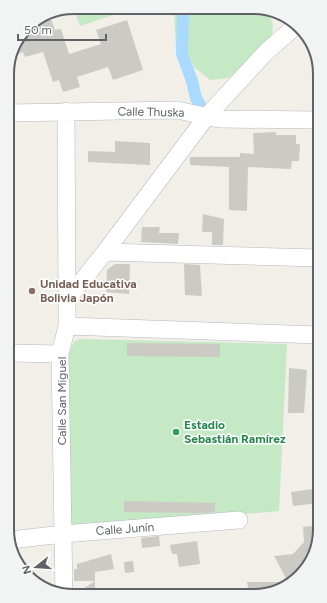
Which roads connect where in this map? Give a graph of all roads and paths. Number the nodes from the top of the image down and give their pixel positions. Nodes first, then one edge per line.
1 (293, 29) edge
2 (66, 111) junction
3 (14, 113) edge
4 (207, 116) junction
5 (313, 120) edge
6 (105, 252) junction
7 (313, 258) edge
8 (67, 300) junction
9 (67, 326) junction
10 (313, 335) edge
11 (14, 353) edge
12 (60, 354) junction
13 (239, 520) dead end
14 (63, 534) junction
15 (15, 540) edge
16 (64, 588) edge

1 - 4 street
2 - 3 street, Calle Thuska
2 - 4 street, Calle Thuska
2 - 8 street, Calle San Miguel
4 - 5 street, Calle Thuska
4 - 6 street
6 - 7 street
6 - 8 street
8 - 9 street, Calle San Miguel
9 - 10 street
9 - 12 street, Calle San Miguel
11 - 12 street
12 - 14 street, Calle San Miguel
13 - 14 street, Calle Junín
14 - 15 street, Calle Junín
14 - 16 street, Calle San Miguel

